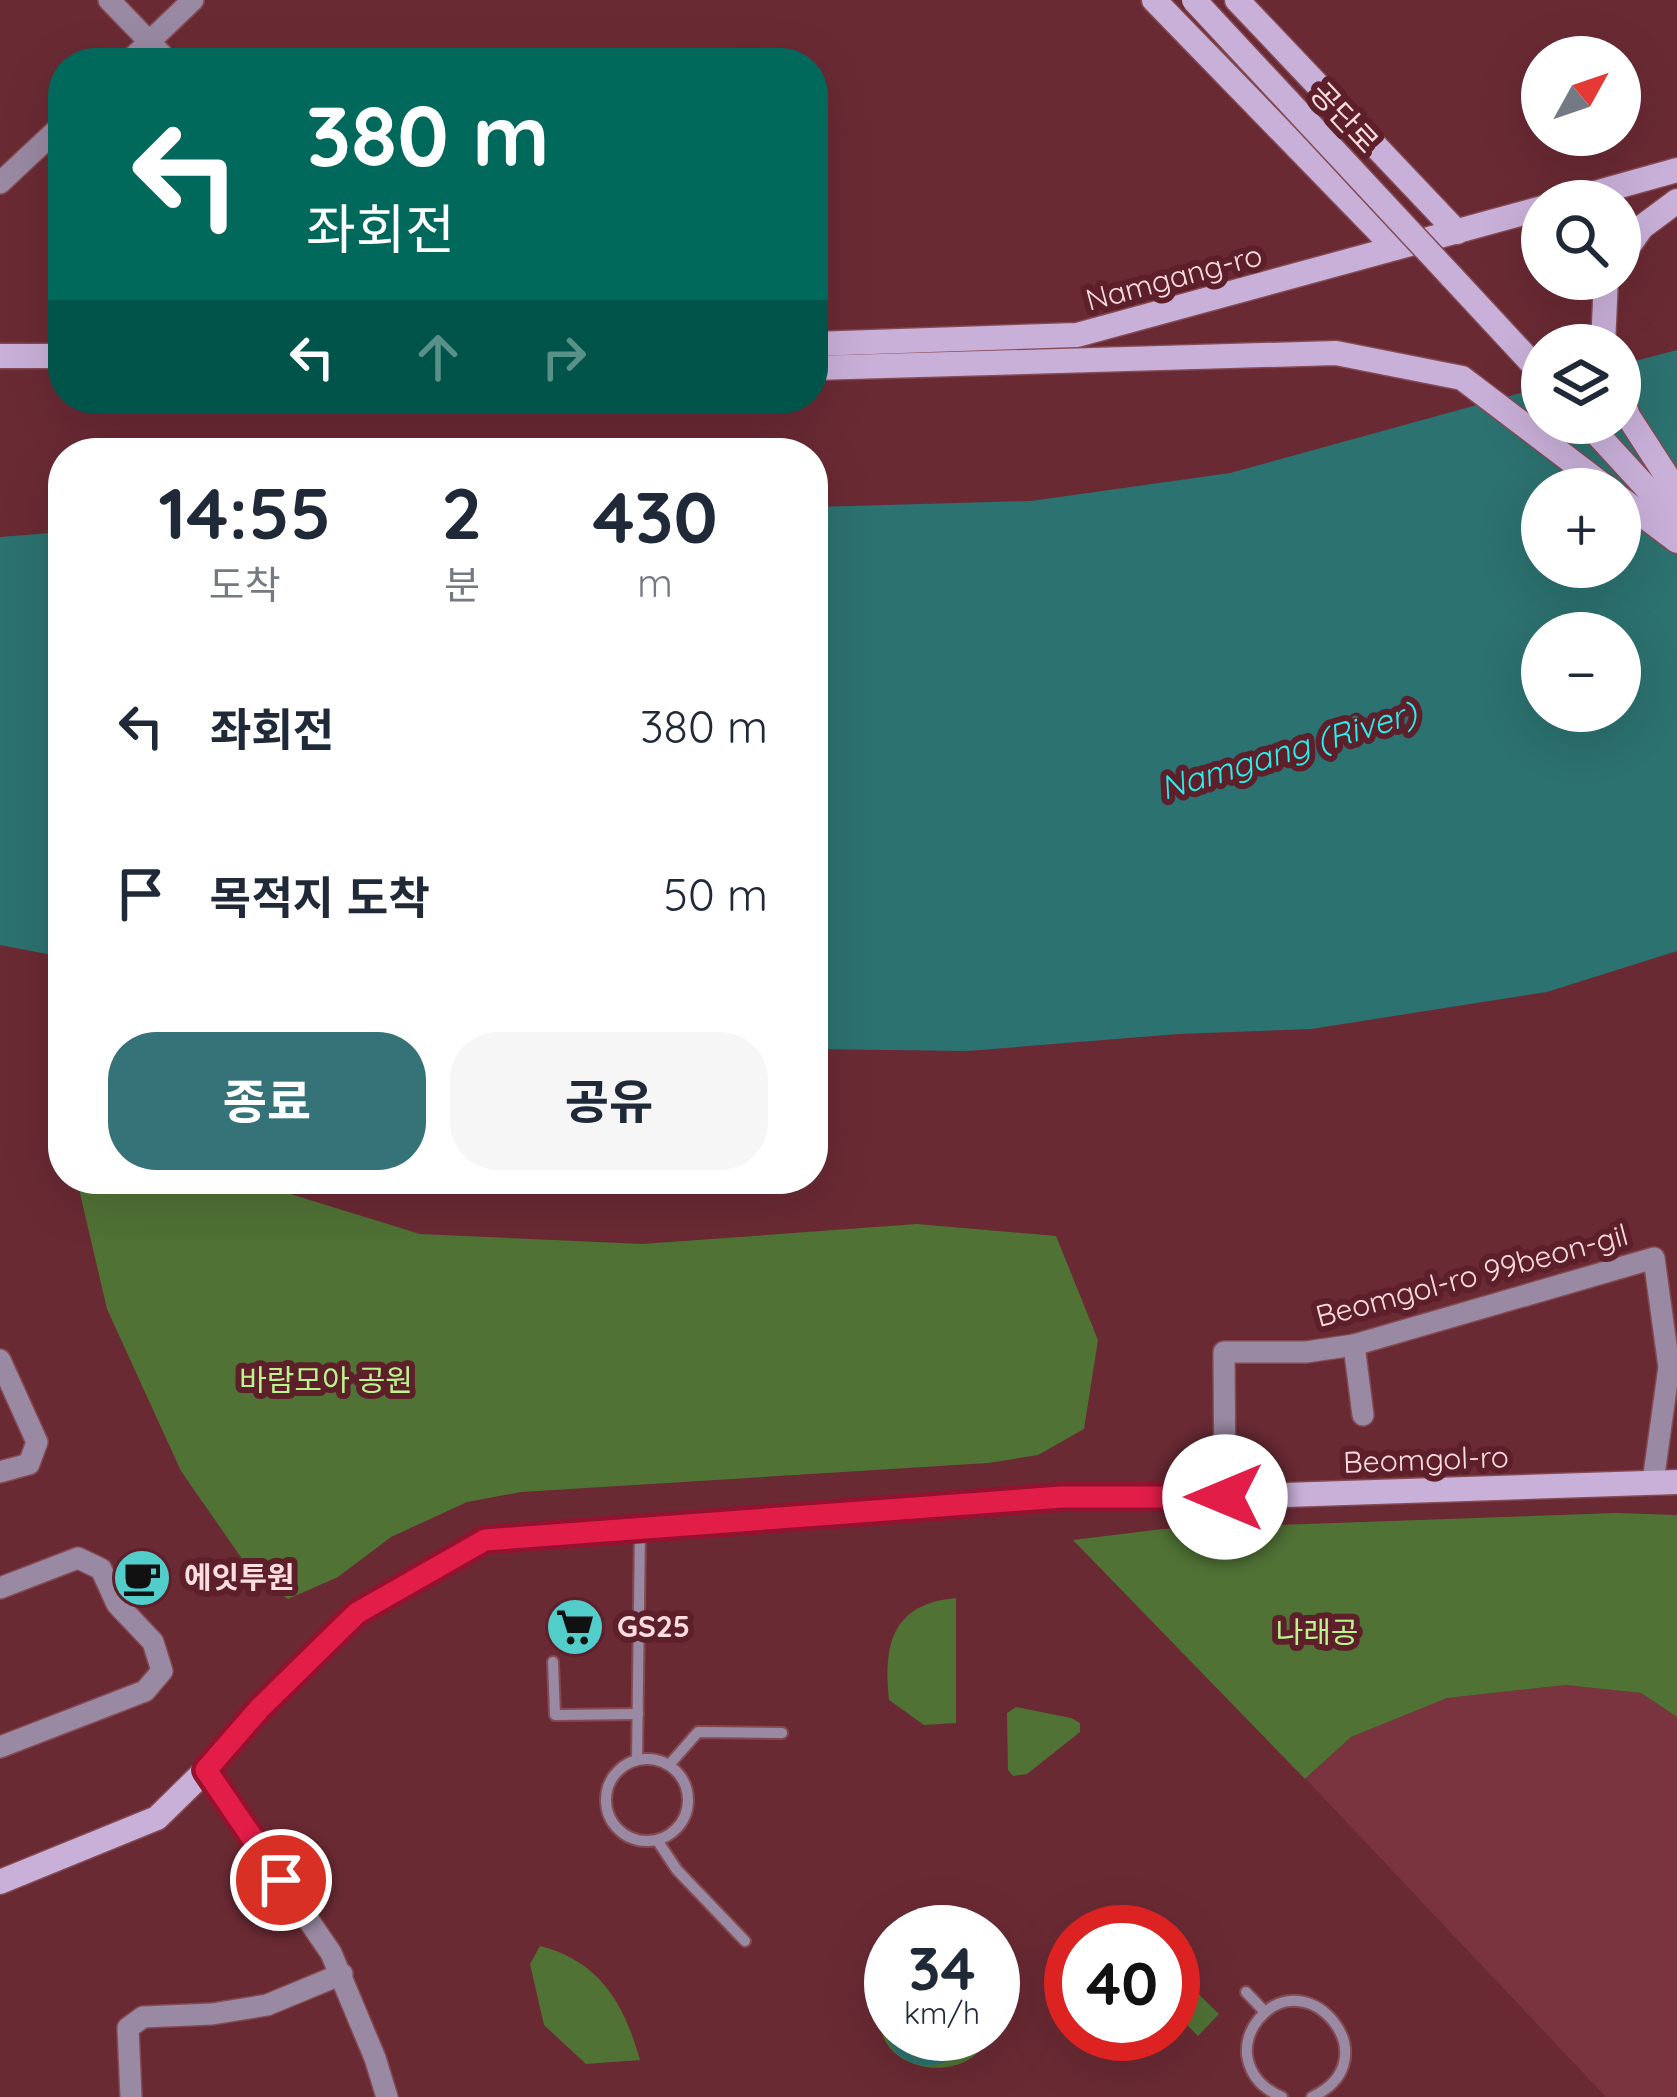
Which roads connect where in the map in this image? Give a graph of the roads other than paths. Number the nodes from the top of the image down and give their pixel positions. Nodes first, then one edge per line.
1 (109, 0) edge
2 (193, 0) edge
3 (1154, 0) edge
4 (1193, 0) edge
5 (1246, 3) edge
6 (150, 41) junction
7 (143, 48) edge
8 (156, 48) edge
9 (48, 138) edge
10 (1677, 170) edge
11 (1641, 180) edge
12 (0, 183) edge
13 (1425, 196) junction
14 (1677, 201) edge
15 (1521, 214) edge
16 (1376, 226) junction
17 (1641, 227) edge
18 (1457, 232) junction
19 (1395, 248) junction
20 (828, 343) edge
21 (1521, 351) edge
22 (0, 356) edge
23 (48, 356) edge
24 (828, 368) edge
25 (1641, 436) edge
26 (1606, 444) edge
27 (1580, 468) edge
28 (1677, 492) edge
29 (1641, 514) edge
30 (1677, 521) edge
31 (1677, 541) edge
32 (1677, 1252) edge
33 (1654, 1258) junction
34 (1354, 1345) junction
35 (0, 1360) edge
36 (1672, 1381) edge
37 (1363, 1415) dead end
38 (0, 1472) edge
39 (1665, 1482) edge
40 (1225, 1497) junction
41 (640, 1526) junction
42 (0, 1588) edge
43 (553, 1662) dead end
44 (638, 1714) junction
45 (782, 1732) dead end
46 (0, 1747) edge
47 (637, 1759) junction
48 (670, 1765) junction
49 (206, 1770) junction
50 (656, 1840) junction
51 (0, 1882) edge
52 (745, 1941) dead end
53 (342, 1974) junction
54 (1246, 1992) dead end
55 (1265, 2012) junction
56 (1325, 2094) edge
57 (130, 2097) edge
58 (387, 2097) edge
59 (1282, 2097) edge
60 (1312, 2097) edge

1 - 6 street
2 - 6 street
3 - 16 street
4 - 21 street, 공단로, bridge
5 - 13 street
6 - 7 street
6 - 8 street
9 - 12 street
10 - 11 street
13 - 16 street
13 - 18 street
14 - 17 street
15 - 18 street, Namgang-ro
16 - 19 street
18 - 19 street, Namgang-ro
19 - 20 street, Namgang-ro
22 - 23 street
24 - 27 street
25 - 28 street
26 - 30 street
29 - 31 street
32 - 33 street
33 - 34 street, Beomgol-ro 99beon-gil
33 - 36 street, Beomgol-ro 99beon-gil
34 - 37 street
34 - 40 street, Beomgol-ro 99beon-gil
35 - 38 street
36 - 39 street, Beomgol-ro 99beon-gil
39 - 40 street, Beomgol-ro
40 - 41 street, Beomgol-ro
41 - 44 lane
41 - 49 street, Beomgol-ro
42 - 46 street
43 - 44 lane
44 - 47 lane
45 - 48 lane
47 - 48 lane
47 - 50 lane
48 - 50 lane
49 - 51 street, Beomgol-ro
49 - 53 street
50 - 52 lane
53 - 57 street
53 - 58 street
54 - 55 lane
55 - 56 lane
55 - 59 lane
56 - 60 lane

